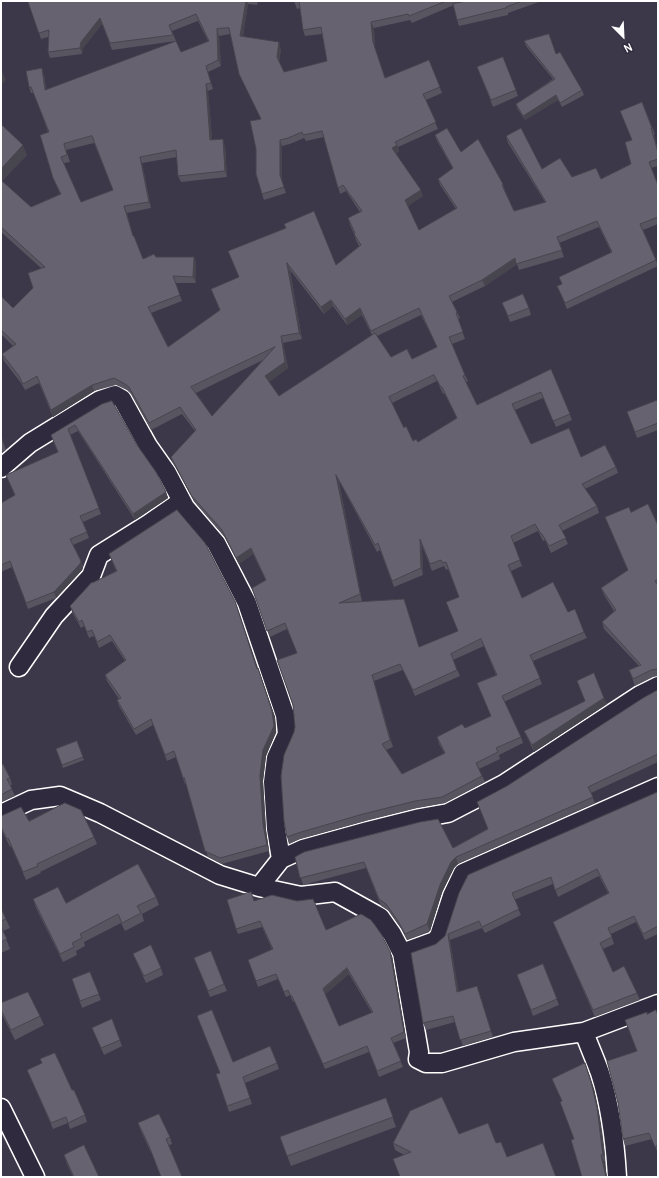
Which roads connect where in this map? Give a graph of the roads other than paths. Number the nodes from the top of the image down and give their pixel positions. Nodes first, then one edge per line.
1 (1, 468) edge
2 (185, 507) junction
3 (19, 667) dead end
4 (658, 686) edge
5 (658, 787) edge
6 (1, 814) edge
7 (281, 859) junction
8 (259, 887) junction
9 (402, 953) junction
10 (658, 1004) edge
11 (584, 1032) junction
12 (1, 1108) edge
13 (35, 1177) edge
14 (617, 1177) edge

1 - 2 street
2 - 3 street
2 - 7 street
4 - 7 street
5 - 9 street
6 - 8 street
7 - 8 street
8 - 9 street
9 - 11 street
10 - 11 street
11 - 14 street
12 - 13 street

